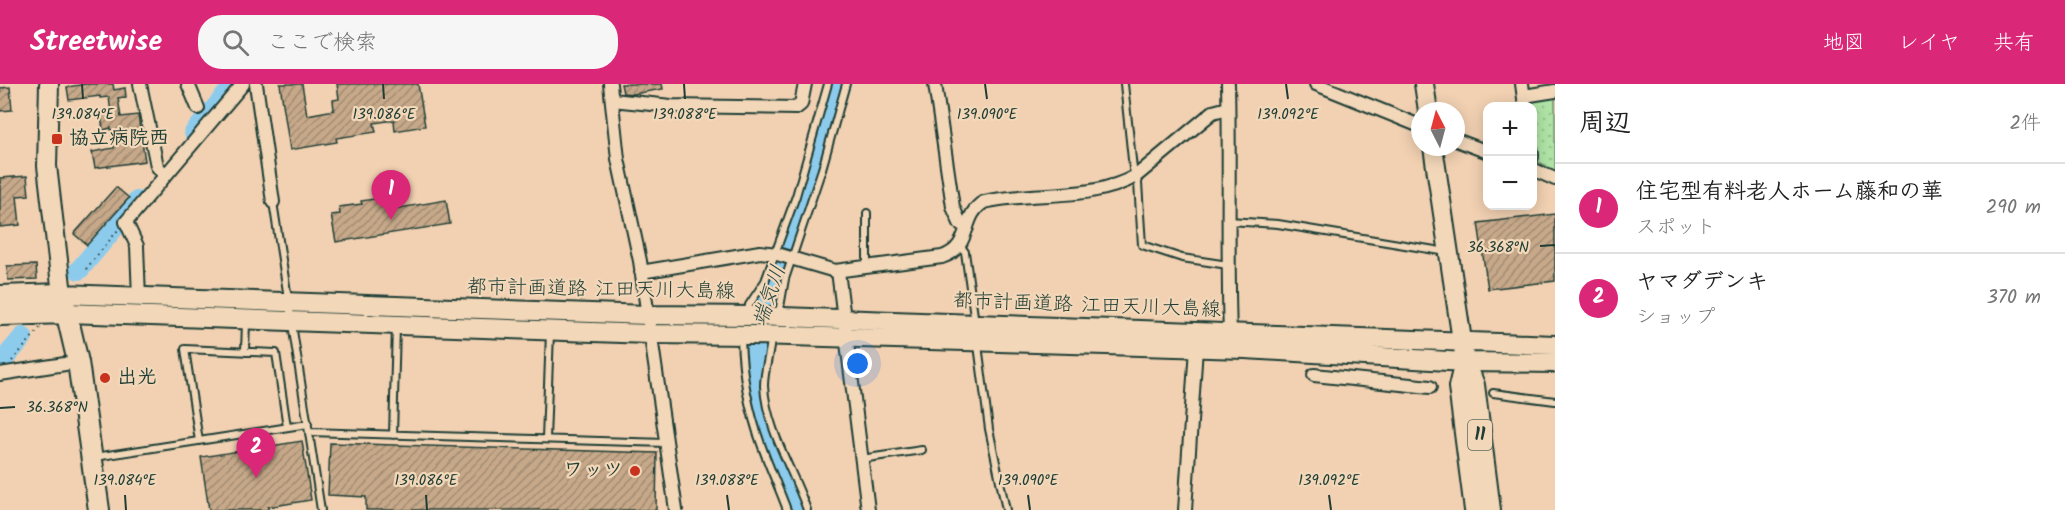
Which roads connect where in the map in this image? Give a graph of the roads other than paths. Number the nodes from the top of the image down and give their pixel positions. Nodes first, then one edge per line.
1 (49, 84) edge
2 (140, 84) edge
3 (188, 84) edge
4 (243, 84) edge
5 (256, 84) edge
6 (610, 84) edge
7 (805, 84) edge
8 (828, 84) edge
9 (846, 84) edge
10 (935, 84) edge
11 (1124, 84) edge
12 (1228, 84) edge
13 (1316, 84) edge
14 (1424, 84) edge
15 (1342, 89) edge
16 (1555, 92) edge
17 (1524, 96) edge
18 (612, 100) junction
19 (1427, 102) edge
20 (198, 108) dead end
21 (1228, 108) junction
22 (1411, 122) edge
23 (1465, 143) edge
24 (1483, 150) edge
25 (1434, 156) edge
26 (1537, 171) edge
27 (164, 174) junction
28 (1136, 176) junction
29 (1555, 178) edge
30 (273, 202) joint
31 (867, 213) dead end
32 (1228, 221) junction
33 (967, 228) junction
34 (960, 245) junction
35 (1450, 252) junction
36 (776, 254) junction
37 (792, 258) junction
38 (1228, 265) junction
39 (867, 268) junction
40 (838, 271) junction
41 (641, 272) junction
42 (0, 296) edge
43 (139, 298) junction
44 (65, 304) junction
45 (291, 312) junction
46 (0, 315) edge
47 (647, 315) junction
48 (752, 316) junction
49 (777, 317) junction
50 (246, 319) junction
51 (843, 319) junction
52 (397, 325) junction
53 (550, 330) junction
54 (976, 333) junction
55 (650, 334) junction
56 (1230, 334) junction
57 (758, 335) junction
58 (846, 338) junction
59 (1555, 345) edge
60 (1196, 348) junction
61 (246, 352) junction
62 (1464, 352) junction
63 (1358, 356) junction
64 (78, 362) junction
65 (1555, 363) edge
66 (0, 374) edge
67 (1314, 375) dead end
68 (1357, 379) junction
69 (1430, 387) dead end
70 (1493, 393) dead end
71 (1555, 401) edge
72 (308, 424) junction
73 (287, 427) junction
74 (309, 432) junction
75 (393, 435) junction
76 (546, 440) junction
77 (199, 441) junction
78 (666, 443) junction
79 (922, 450) dead end
80 (92, 458) junction
81 (861, 459) junction
82 (99, 510) edge
83 (321, 510) edge
84 (676, 510) edge
85 (787, 510) edge
86 (807, 510) edge
87 (868, 510) edge
88 (1006, 510) edge
89 (1185, 510) edge
90 (1475, 510) edge
91 (1490, 510) edge

1 - 44 street
2 - 27 street
3 - 20 street
4 - 27 street
5 - 30 street
6 - 18 street
7 - 18 street
8 - 36 lane
9 - 37 lane
10 - 33 street
11 - 28 lane
12 - 21 street
13 - 15 street
14 - 19 street
15 - 22 street
16 - 17 street
18 - 41 street
21 - 28 street
21 - 32 street
23 - 24 street
25 - 35 street
26 - 29 street
27 - 43 street
28 - 33 street
28 - 38 lane
30 - 45 lane
31 - 39 lane
32 - 35 lane
32 - 38 street
33 - 34 street
34 - 39 street
34 - 54 lane
35 - 62 street
36 - 37 street
36 - 41 street
36 - 48 lane
37 - 40 street
37 - 49 lane
38 - 56 street
39 - 40 street
40 - 51 street
41 - 47 street
42 - 44 main road
43 - 44 street, 都市計画道路 江田天川大島線
43 - 45 street, 都市計画道路 江田天川大島線
44 - 46 main road
44 - 50 street, 都市計画道路 江田天川大島線
44 - 64 main road
45 - 47 street, 都市計画道路 江田天川大島線
45 - 50 street, 都市計画道路 江田天川大島線
45 - 52 street, 都市計画道路 江田天川大島線
45 - 72 lane
47 - 48 street, 都市計画道路 江田天川大島線
47 - 55 street
48 - 49 street, 都市計画道路 江田天川大島線
49 - 51 street, 都市計画道路 江田天川大島線
50 - 61 lane
51 - 54 street, 都市計画道路 江田天川大島線
51 - 58 street
52 - 53 street, 都市計画道路 江田天川大島線
52 - 75 lane
53 - 55 street, 都市計画道路 江田天川大島線
53 - 76 lane
54 - 56 street, 都市計画道路 江田天川大島線
54 - 58 street, 都市計画道路 江田天川大島線
54 - 60 street, 都市計画道路 江田天川大島線
54 - 88 lane
55 - 57 street, 都市計画道路 江田天川大島線
55 - 78 street
56 - 62 street, 都市計画道路 江田天川大島線
57 - 58 street, 都市計画道路 江田天川大島線
57 - 85 lane
57 - 86 lane
58 - 81 street
59 - 62 street
60 - 63 street, 都市計画道路 江田天川大島線
60 - 89 street
61 - 73 lane
61 - 77 lane
62 - 63 street, 都市計画道路 江田天川大島線
62 - 65 street
62 - 90 main road, 11
62 - 91 main road, 11
63 - 68 street
64 - 66 street
64 - 80 main road
67 - 68 street
68 - 69 street
70 - 71 lane
72 - 73 lane
72 - 74 lane
73 - 77 lane
74 - 75 lane
74 - 83 lane
75 - 76 lane
76 - 78 lane
77 - 80 lane
78 - 84 street
79 - 81 lane
80 - 82 main road
81 - 87 street

